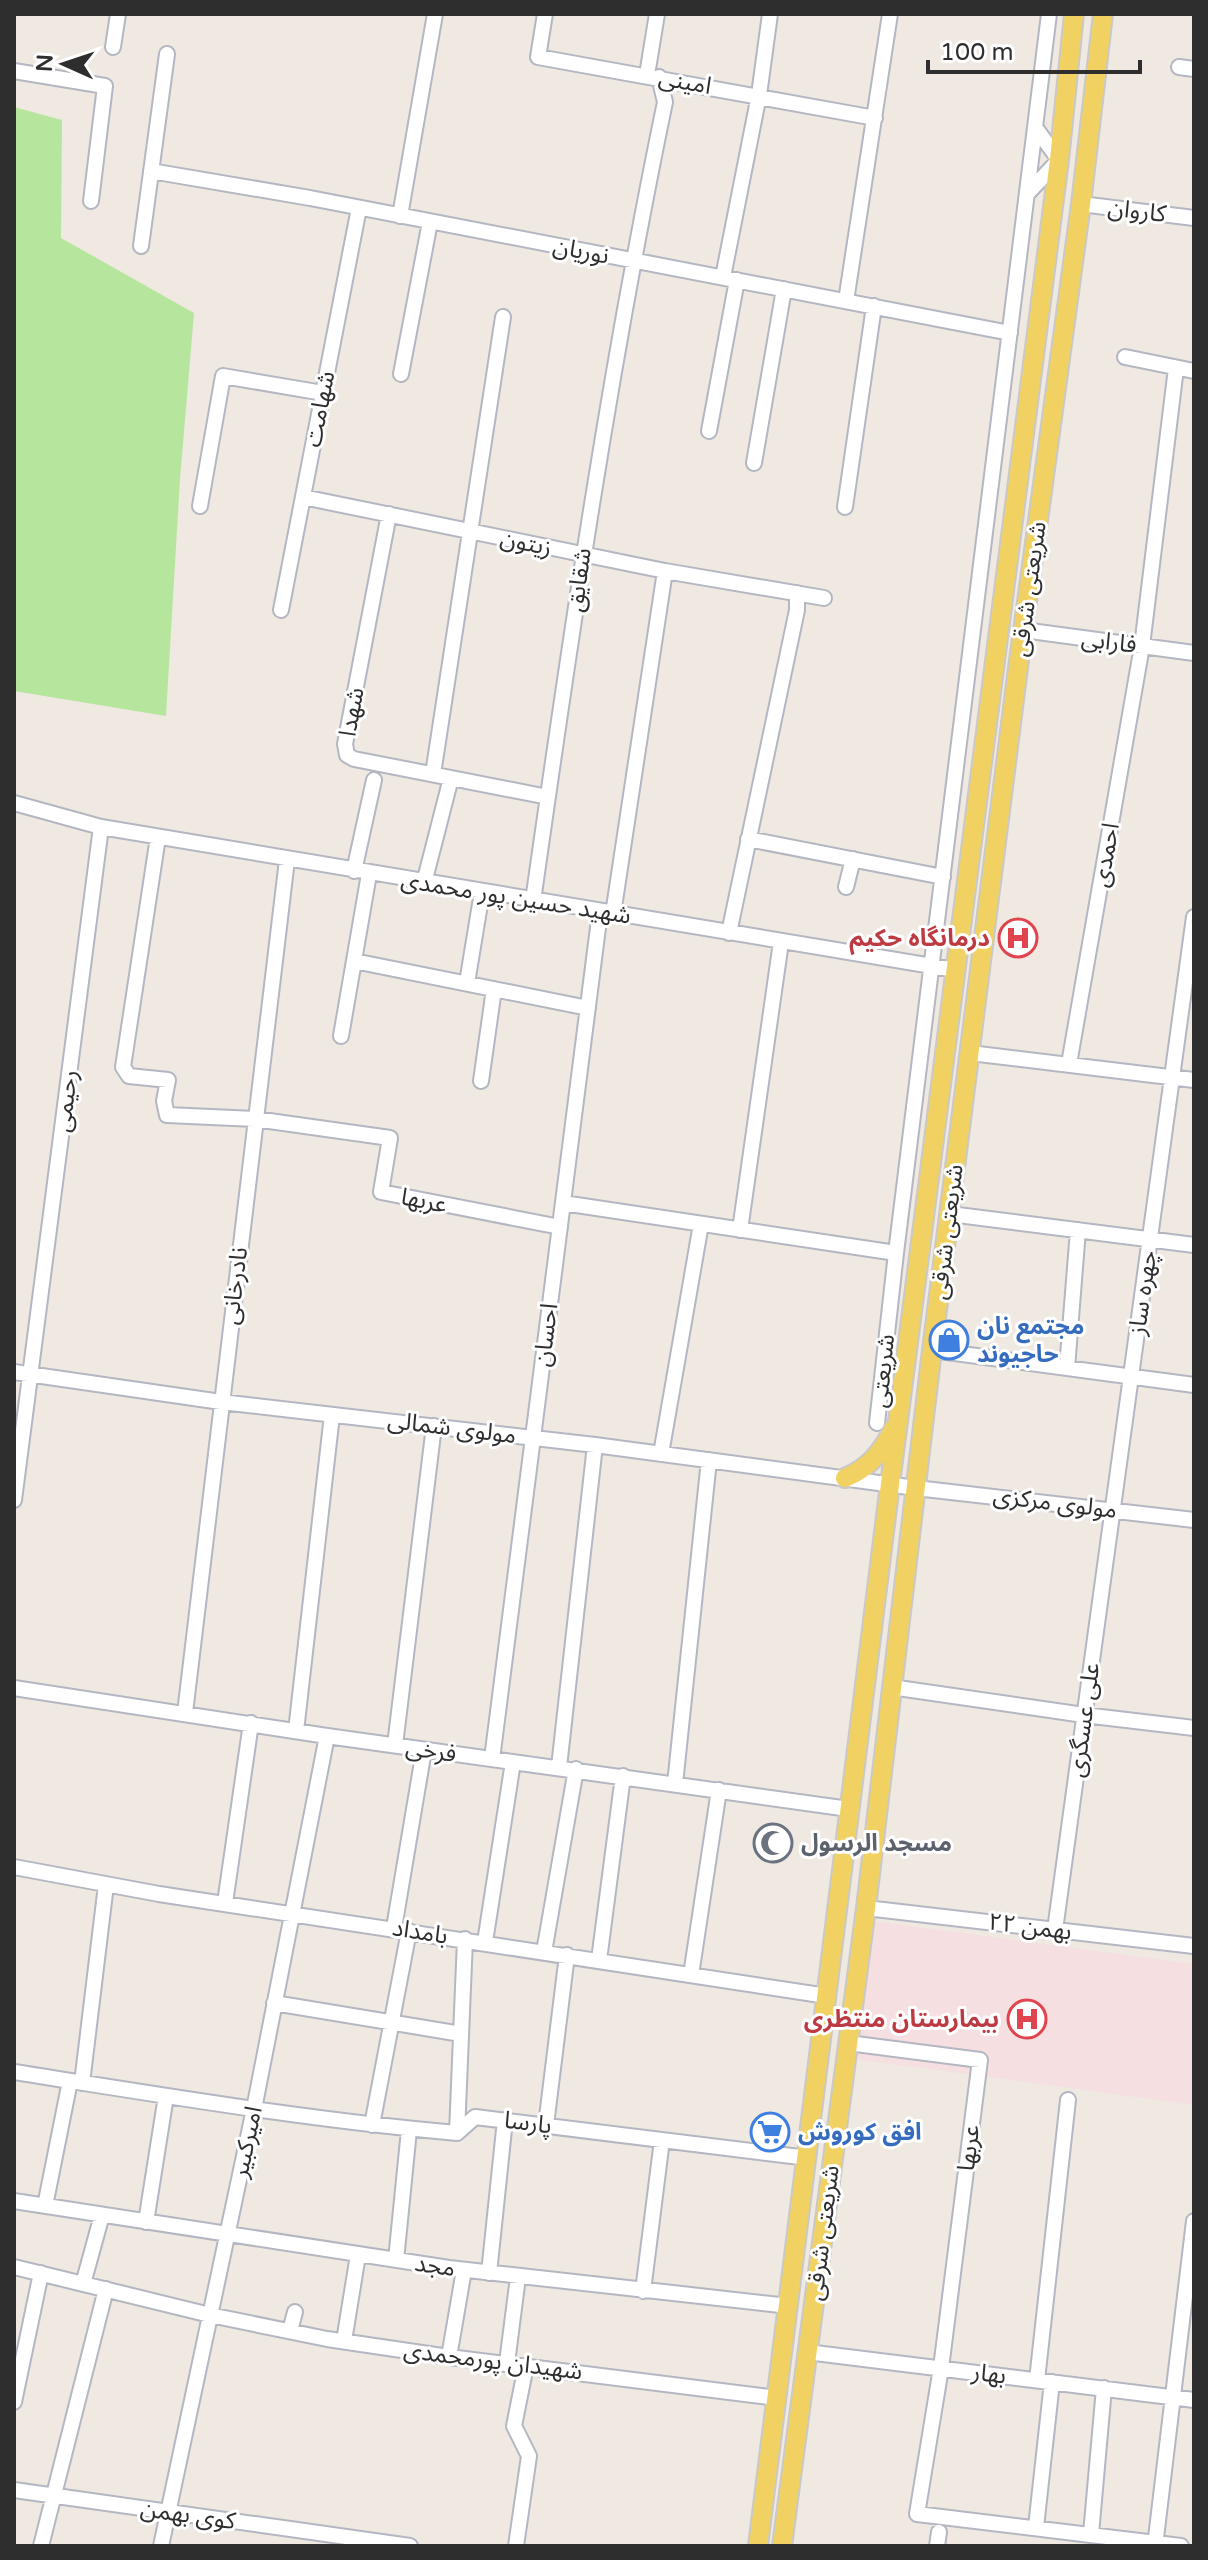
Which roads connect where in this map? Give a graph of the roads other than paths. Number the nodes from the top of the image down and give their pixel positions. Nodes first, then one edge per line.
1 (118, 14) edge
2 (435, 14) edge
3 (545, 14) edge
4 (657, 14) edge
5 (770, 14) edge
6 (890, 14) edge
7 (1049, 14) edge
8 (1074, 14) edge
9 (1103, 14) edge
10 (113, 47) dead end
11 (167, 54) dead end
12 (14, 71) edge
13 (653, 76) junction
14 (759, 95) junction
15 (875, 118) junction
16 (1035, 127) junction
17 (1059, 160) junction
18 (151, 171) junction
19 (1027, 194) junction
20 (91, 201) dead end
21 (1081, 204) junction
22 (359, 208) junction
23 (400, 216) junction
24 (1194, 218) edge
25 (430, 222) junction
26 (141, 246) dead end
27 (632, 261) junction
28 (730, 279) junction
29 (784, 289) junction
30 (846, 301) junction
31 (874, 306) junction
32 (503, 317) dead end
33 (1010, 333) junction
34 (1125, 357) dead end
35 (1176, 368) junction
36 (1194, 371) edge
37 (401, 374) dead end
38 (323, 393) junction
39 (709, 431) dead end
40 (754, 463) dead end
41 (303, 497) junction
42 (200, 506) dead end
43 (845, 507) dead end
44 (389, 514) junction
45 (471, 531) junction
46 (583, 554) junction
47 (665, 571) junction
48 (797, 593) junction
49 (824, 598) dead end
50 (281, 610) dead end
51 (1023, 630) junction
52 (1142, 646) junction
53 (1194, 653) edge
54 (433, 774) junction
55 (451, 778) junction
56 (374, 780) dead end
57 (548, 797) junction
58 (14, 803) edge
59 (101, 827) junction
60 (158, 837) junction
61 (748, 839) junction
62 (853, 859) junction
63 (287, 860) junction
64 (361, 872) junction
65 (943, 877) junction
66 (424, 883) junction
67 (846, 887) dead end
68 (482, 892) junction
69 (533, 901) junction
70 (606, 913) junction
71 (1194, 917) edge
72 (729, 933) junction
73 (781, 942) junction
74 (354, 961) junction
75 (932, 967) junction
76 (956, 970) junction
77 (467, 983) junction
78 (494, 989) junction
79 (588, 1008) junction
80 (341, 1036) dead end
81 (970, 1053) junction
82 (1069, 1064) junction
83 (1173, 1076) junction
84 (1194, 1080) edge
85 (481, 1081) dead end
86 (255, 1119) junction
87 (563, 1203) junction
88 (950, 1214) junction
89 (701, 1224) junction
90 (560, 1227) junction
91 (740, 1230) junction
92 (1078, 1230) junction
93 (1150, 1239) junction
94 (1194, 1245) edge
95 (896, 1253) junction
96 (889, 1320) junction
97 (911, 1323) junction
98 (932, 1350) junction
99 (1067, 1368) junction
100 (14, 1372) edge
101 (31, 1374) junction
102 (1131, 1376) junction
103 (1194, 1385) edge
104 (902, 1392) junction
105 (927, 1394) junction
106 (221, 1402) junction
107 (332, 1415) junction
108 (898, 1419) junction
109 (877, 1423) dead end
110 (434, 1426) junction
111 (533, 1438) junction
112 (595, 1445) junction
113 (661, 1454) junction
114 (709, 1460) junction
115 (845, 1478) junction
116 (890, 1484) junction
117 (916, 1488) junction
118 (14, 1500) edge
119 (1112, 1510) junction
120 (1194, 1520) edge
121 (875, 1601) junction
122 (901, 1605) junction
123 (891, 1687) junction
124 (14, 1688) edge
125 (185, 1713) junction
126 (1084, 1715) junction
127 (251, 1723) junction
128 (1194, 1728) edge
129 (296, 1731) junction
130 (327, 1736) junction
131 (395, 1745) junction
132 (424, 1750) junction
133 (492, 1759) junction
134 (513, 1762) junction
135 (559, 1767) junction
136 (576, 1769) junction
137 (623, 1776) junction
138 (675, 1784) junction
139 (719, 1790) junction
140 (849, 1809) junction
141 (14, 1867) edge
142 (106, 1885) junction
143 (225, 1903) junction
144 (866, 1908) junction
145 (292, 1913) junction
146 (402, 1929) junction
147 (1055, 1930) junction
148 (465, 1939) junction
149 (485, 1942) junction
150 (1194, 1946) edge
151 (544, 1952) junction
152 (567, 1955) junction
153 (599, 1960) junction
154 (691, 1975) junction
155 (827, 1996) junction
156 (274, 2003) junction
157 (392, 2022) junction
158 (461, 2034) junction
159 (848, 2043) junction
160 (14, 2072) edge
161 (76, 2082) junction
162 (166, 2096) junction
163 (1068, 2100) dead end
164 (254, 2109) junction
165 (505, 2120) junction
166 (372, 2125) junction
167 (546, 2125) junction
168 (409, 2130) junction
169 (457, 2133) junction
170 (662, 2140) junction
171 (808, 2158) junction
172 (14, 2201) edge
173 (45, 2206) junction
174 (102, 2215) junction
175 (1194, 2221) edge
176 (146, 2222) junction
177 (227, 2235) junction
178 (358, 2255) junction
179 (396, 2260) junction
180 (14, 2267) edge
181 (464, 2270) junction
182 (41, 2273) junction
183 (489, 2273) junction
184 (518, 2277) junction
185 (83, 2284) junction
186 (106, 2289) junction
187 (643, 2291) junction
188 (789, 2306) junction
189 (295, 2312) dead end
190 (210, 2315) junction
191 (290, 2331) junction
192 (344, 2341) junction
193 (807, 2352) junction
194 (449, 2357) junction
195 (507, 2363) junction
196 (526, 2366) junction
197 (941, 2368) junction
198 (1044, 2381) junction
199 (1104, 2388) junction
200 (1171, 2397) junction
201 (777, 2398) junction
202 (1194, 2400) edge
203 (14, 2402) edge
204 (14, 2490) edge
205 (53, 2496) junction
206 (168, 2513) junction
207 (1036, 2527) junction
208 (1091, 2534) junction
209 (1065, 2539) edge
210 (356, 2542) edge
211 (1155, 2544) edge
212 (41, 2546) edge
213 (161, 2546) edge
214 (410, 2546) edge
215 (516, 2546) edge
216 (758, 2546) edge
217 (782, 2546) edge
218 (1181, 2546) edge

1 - 10 street
2 - 23 street
3 - 13 street, امینی
4 - 13 street, شقایق
5 - 14 street
6 - 15 street
7 - 16 street, شریعتی شرقی
8 - 17 main road, شریعتی شرقی
9 - 21 main road, شریعتی شرقی
11 - 18 street
12 - 20 street
13 - 14 street, امینی
13 - 27 street, شقایق
14 - 15 street, امینی
14 - 28 street
15 - 30 street
16 - 17 street
16 - 19 street, شریعتی شرقی
17 - 19 street
17 - 76 main road, شریعتی شرقی
18 - 22 street, نوریان
18 - 26 street
19 - 33 street, شریعتی شرقی
21 - 24 street, کاروان
21 - 51 main road, شریعتی شرقی
22 - 23 street, نوریان
22 - 38 street, شهامت
23 - 25 street, نوریان
25 - 27 street, نوریان
25 - 37 street
27 - 28 street, نوریان
27 - 46 street, شقایق
28 - 29 street, نوریان
28 - 39 street
29 - 30 street, نوریان
29 - 40 street
30 - 31 street, نوریان
31 - 33 street, نوریان
31 - 43 street
32 - 45 street
33 - 65 street, شریعتی شرقی
34 - 35 street
35 - 36 street
35 - 52 street, احمدی
38 - 41 street, شهامت
38 - 42 street
41 - 44 street, زیتون
41 - 50 street, شهامت
44 - 45 street, زیتون
44 - 54 street, شهدا
45 - 46 street, زیتون
45 - 54 street
46 - 47 street, زیتون
46 - 57 street, شقایق
47 - 48 street, زیتون
47 - 70 street, احسان
48 - 49 street, زیتون
48 - 61 street
51 - 52 street, فارابی
51 - 81 main road, شریعتی شرقی
52 - 53 street, فارابی
52 - 82 street, احمدی
54 - 55 street, شهدا
55 - 57 street, شهدا
55 - 66 street
56 - 64 street
57 - 69 street, شقایق
58 - 59 street, شهید حسین پور محمدی
59 - 60 street, شهید حسین پور محمدی
59 - 101 street, رحیمی
60 - 63 street, شهید حسین پور محمدی
60 - 86 street
61 - 62 street
61 - 72 street
62 - 65 street
62 - 67 street
63 - 64 street, شهید حسین پور محمدی
63 - 86 street, نادرخانی
64 - 66 street, شهید حسین پور محمدی
64 - 74 street
65 - 75 street, شریعتی شرقی
66 - 68 street, شهید حسین پور محمدی
68 - 69 street, شهید حسین پور محمدی
68 - 77 street
69 - 70 street, شهید حسین پور محمدی
70 - 72 street, شهید حسین پور محمدی
70 - 79 street, احسان
71 - 83 street, چهره ساز
72 - 73 street, شهید حسین پور محمدی
73 - 75 street, شهید حسین پور محمدی
73 - 91 street
74 - 77 street
74 - 80 street
75 - 76 street, شهید حسین پور محمدی
75 - 95 street, شریعتی شرقی
76 - 97 main road, شریعتی شرقی
77 - 78 street
78 - 79 street
78 - 85 street
79 - 87 street, احسان
81 - 82 street
81 - 88 main road, شریعتی شرقی
82 - 83 street
83 - 84 street
83 - 93 street, چهره ساز
86 - 90 street, عربها
86 - 106 street, نادرخانی
87 - 89 street
87 - 90 street, احسان
88 - 92 street
88 - 98 main road, شریعتی شرقی
89 - 91 street
89 - 113 street
90 - 111 street, احسان
91 - 95 street
92 - 93 street
92 - 99 street
93 - 94 street
93 - 102 street, چهره ساز
95 - 96 street, شریعتی شرقی
96 - 97 street
96 - 109 street, شریعتی
97 - 104 main road, شریعتی شرقی
98 - 99 street
98 - 105 main road, شریعتی شرقی
99 - 102 street
100 - 101 street, مولوی شمالی
101 - 106 street, مولوی شمالی
101 - 118 street, رحیمی
102 - 103 street
102 - 119 street, چهره ساز
104 - 105 main road
104 - 108 main road, شریعتی شرقی
105 - 117 main road, شریعتی شرقی
106 - 107 street, مولوی شمالی
106 - 125 street, نادرخانی
107 - 110 street, مولوی شمالی
107 - 129 street
108 - 115 main road
108 - 116 main road, شریعتی شرقی
110 - 111 street, مولوی شمالی
110 - 131 street
111 - 112 street, مولوی شمالی
111 - 133 street, احسان
112 - 113 street, مولوی شمالی
112 - 135 street
113 - 114 street, مولوی شمالی
114 - 115 street, مولوی شمالی
114 - 138 street
115 - 116 street, مولوی شمالی
116 - 117 street, مولوی مرکزی
116 - 121 main road, شریعتی شرقی
117 - 119 street, مولوی مرکزی
117 - 122 main road, شریعتی شرقی
119 - 120 street, مولوی مرکزی
119 - 126 street, علی عسگری
121 - 122 main road
121 - 140 main road, شریعتی شرقی
122 - 123 main road, شریعتی شرقی
123 - 126 street
123 - 144 main road, شریعتی شرقی
124 - 125 street, فرخی
125 - 127 street, فرخی
126 - 128 street
126 - 147 street, علی عسگری
127 - 129 street, فرخی
127 - 143 street
129 - 130 street, فرخی
130 - 131 street, فرخی
130 - 145 street, امیرکبیر
131 - 132 street, فرخی
132 - 133 street, فرخی
132 - 146 street
133 - 134 street, فرخی
134 - 135 street, فرخی
134 - 149 street
135 - 136 street, فرخی
136 - 137 street, فرخی
136 - 151 street
137 - 138 street, فرخی
137 - 153 street
138 - 139 street, فرخی
139 - 140 street, فرخی
139 - 154 street
140 - 155 main road, شریعتی شرقی
141 - 142 street, بامداد
142 - 143 street, بامداد
142 - 161 street
143 - 145 street, بامداد
144 - 147 street, ۲۲ بهمن
144 - 159 main road, شریعتی شرقی
145 - 146 street, بامداد
145 - 156 street, امیرکبیر
146 - 148 street, بامداد
146 - 157 street
147 - 150 street, ۲۲ بهمن
148 - 149 street, بامداد
148 - 158 street
149 - 151 street, بامداد
151 - 152 street, بامداد
152 - 153 street, بامداد
152 - 167 street
153 - 154 street, بامداد
154 - 155 street, بامداد
155 - 171 main road, شریعتی شرقی
156 - 157 street
156 - 164 street, امیرکبیر
157 - 158 street
157 - 166 street
158 - 169 street
159 - 193 main road, شریعتی شرقی
159 - 197 street, عربها
160 - 161 street, پارسا
161 - 162 street, پارسا
161 - 173 street
162 - 164 street, پارسا
162 - 176 street
163 - 198 street
164 - 166 street, پارسا
164 - 177 street, امیرکبیر
165 - 167 street, پارسا
165 - 169 street, پارسا
165 - 183 street
166 - 168 street, پارسا
167 - 170 street, پارسا
168 - 169 street, پارسا
168 - 179 street
170 - 171 street, پارسا
170 - 187 street
171 - 188 main road, شریعتی شرقی
172 - 173 street, مجد
173 - 174 street, مجد
174 - 176 street, مجد
174 - 185 street
175 - 200 street
176 - 177 street, مجد
177 - 178 street, مجد
177 - 190 street, امیرکبیر
178 - 179 street, مجد
178 - 192 street
179 - 181 street, مجد
180 - 182 street, شهیدان پورمحمدی
181 - 183 street, مجد
181 - 194 street
182 - 185 street, شهیدان پورمحمدی
182 - 203 street
183 - 184 street, مجد
184 - 187 street, مجد
184 - 195 street
185 - 186 street, شهیدان پورمحمدی
186 - 190 street, شهیدان پورمحمدی
186 - 205 street
187 - 188 street, مجد
188 - 201 main road, شریعتی شرقی
189 - 191 street
190 - 191 street, شهیدان پورمحمدی
190 - 206 street, امیرکبیر
191 - 192 street, شهیدان پورمحمدی
192 - 194 street, شهیدان پورمحمدی
193 - 197 street, بهار
193 - 217 main road, شریعتی شرقی
194 - 195 street, شهیدان پورمحمدی
195 - 196 street, شهیدان پورمحمدی
196 - 201 street, شهیدان پورمحمدی
196 - 215 street
197 - 198 street, بهار
197 - 207 street
198 - 199 street, بهار
198 - 207 street
199 - 200 street, بهار
199 - 208 street
200 - 202 street, بهار
200 - 211 street
201 - 216 main road, شریعتی شرقی
204 - 205 street, کوی بهمن
205 - 206 street, کوی بهمن
205 - 212 street
206 - 210 street, کوی بهمن
206 - 213 street, امیرکبیر
207 - 209 street
208 - 209 street
208 - 211 street
210 - 214 street, کوی بهمن
211 - 218 street

